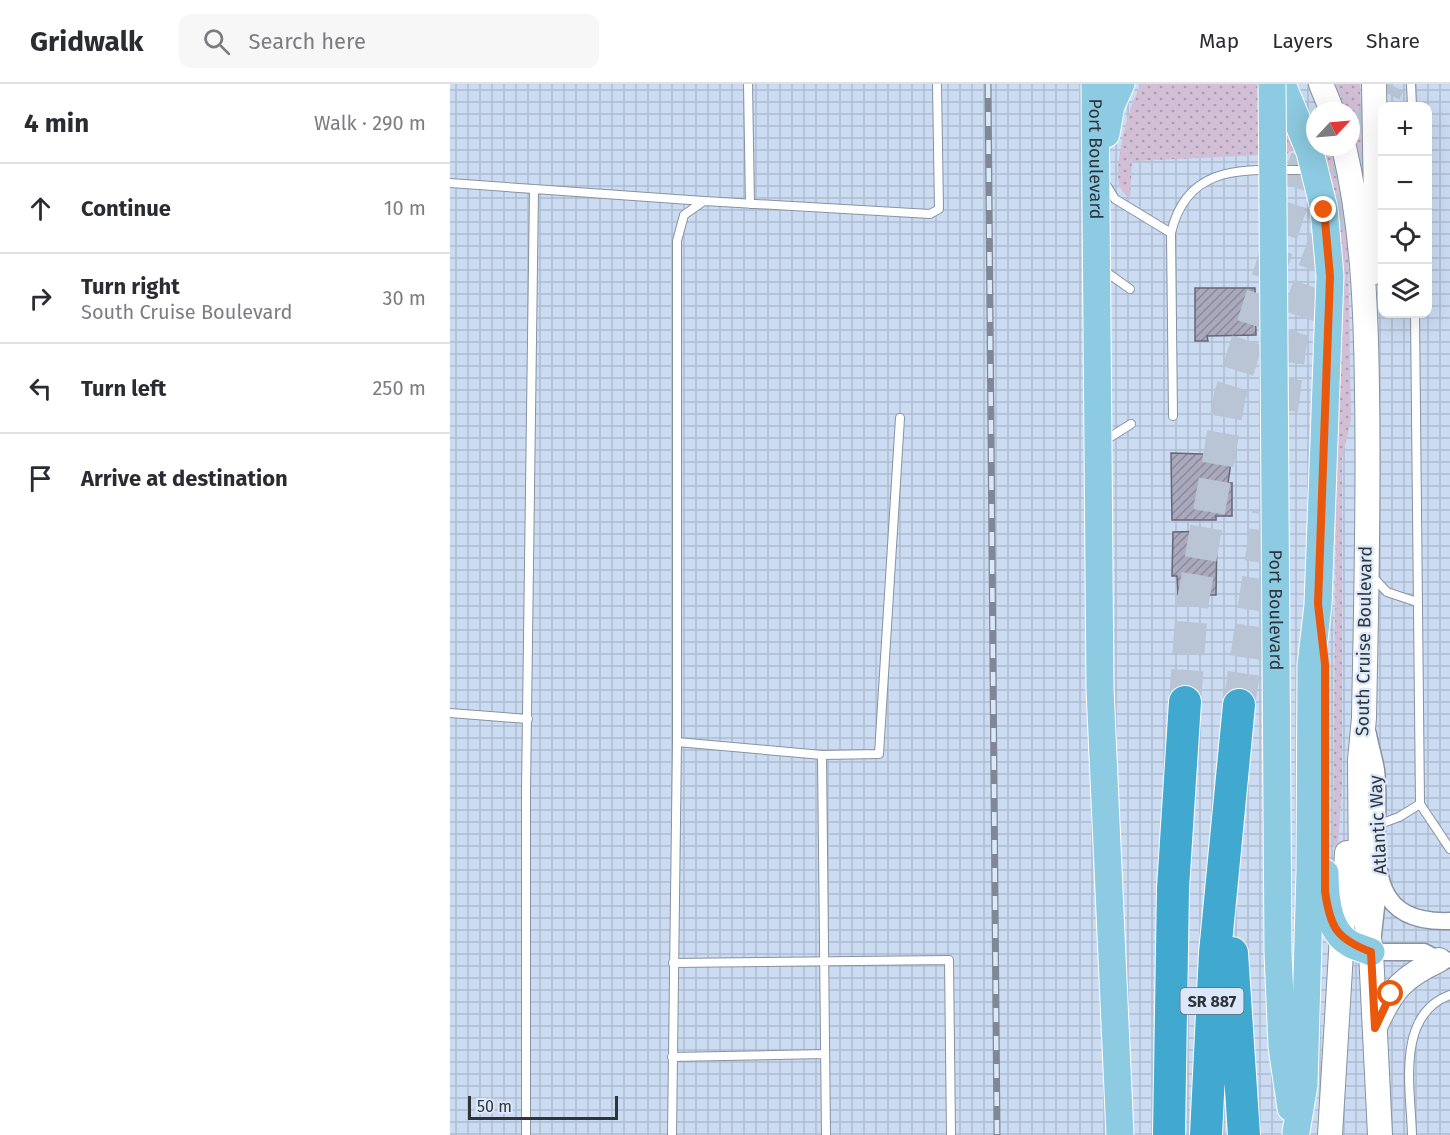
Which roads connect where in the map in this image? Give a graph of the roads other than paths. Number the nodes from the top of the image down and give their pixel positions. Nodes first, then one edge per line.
1 (748, 84) edge
2 (937, 84) edge
3 (1095, 84) edge
4 (1121, 84) edge
5 (1272, 84) edge
6 (1282, 84) edge
7 (1321, 84) edge
8 (1374, 84) edge
9 (1411, 86) edge
10 (1328, 102) edge
11 (1412, 102) edge
12 (1346, 156) edge
13 (1096, 170) junction
14 (1314, 170) junction
15 (450, 183) edge
16 (534, 189) junction
17 (704, 201) junction
18 (750, 204) junction
19 (1171, 233) junction
20 (1097, 265) junction
21 (1130, 289) dead end
22 (1366, 306) junction
23 (1415, 318) edge
24 (1173, 416) dead end
25 (900, 418) dead end
26 (1131, 424) dead end
27 (1099, 444) junction
28 (1366, 571) junction
29 (1417, 602) junction
30 (1318, 604) junction
31 (1185, 702) tunnel mouth
32 (1239, 705) tunnel mouth
33 (450, 712) edge
34 (1364, 718) junction
35 (528, 719) junction
36 (677, 742) junction
37 (822, 755) junction
38 (1420, 804) junction
39 (1377, 825) junction
40 (1450, 849) edge
41 (1222, 868) junction
42 (1379, 881) junction
43 (1450, 921) edge
44 (1341, 935) junction
45 (1371, 952) junction
46 (1444, 960) edge
47 (824, 962) junction
48 (673, 963) junction
49 (1450, 995) edge
50 (1375, 1028) junction
51 (825, 1054) junction
52 (672, 1057) junction
53 (1377, 1123) edge
54 (1296, 1133) edge
55 (526, 1135) edge
56 (672, 1135) edge
57 (826, 1135) edge
58 (951, 1135) edge
59 (1120, 1135) edge
60 (1169, 1135) edge
61 (1206, 1135) edge
62 (1244, 1135) edge
63 (1330, 1135) edge
64 (1412, 1135) edge

1 - 18 lane
2 - 18 lane
3 - 13 main road, Port Boulevard
4 - 13 main road
5 - 54 main road, Port Boulevard, bridge
6 - 14 main road
7 - 10 street
8 - 22 street
9 - 11 lane
12 - 22 street, South Cruise Boulevard
13 - 19 lane
13 - 20 main road, Port Boulevard
14 - 19 lane
14 - 30 main road
15 - 16 lane
16 - 17 lane
16 - 35 lane
17 - 18 lane
17 - 36 lane
19 - 24 lane
20 - 21 lane
20 - 27 main road, Port Boulevard
22 - 28 street, South Cruise Boulevard
23 - 29 lane
25 - 37 lane
26 - 27 lane
27 - 59 main road, Port Boulevard
28 - 29 lane
28 - 34 street, South Cruise Boulevard
29 - 38 lane
30 - 44 main road
30 - 54 main road
31 - 60 highway, SR 887
32 - 41 highway, SR 887
33 - 35 lane
34 - 39 street, Atlantic Way
34 - 44 street
34 - 45 street, South Cruise Boulevard
35 - 55 lane
36 - 37 lane
36 - 48 lane
37 - 47 lane
38 - 39 lane
38 - 40 lane
39 - 42 street, Atlantic Way
41 - 61 highway, SR 887
41 - 62 highway
42 - 43 street, Atlantic Way
42 - 45 street
44 - 45 main road
44 - 63 street
45 - 46 street
45 - 50 street, South Cruise Boulevard
46 - 50 street
47 - 48 lane
47 - 51 lane
47 - 58 lane
48 - 52 lane
49 - 64 lane
50 - 53 street, South Cruise Boulevard
51 - 52 lane
51 - 57 lane
52 - 56 lane

